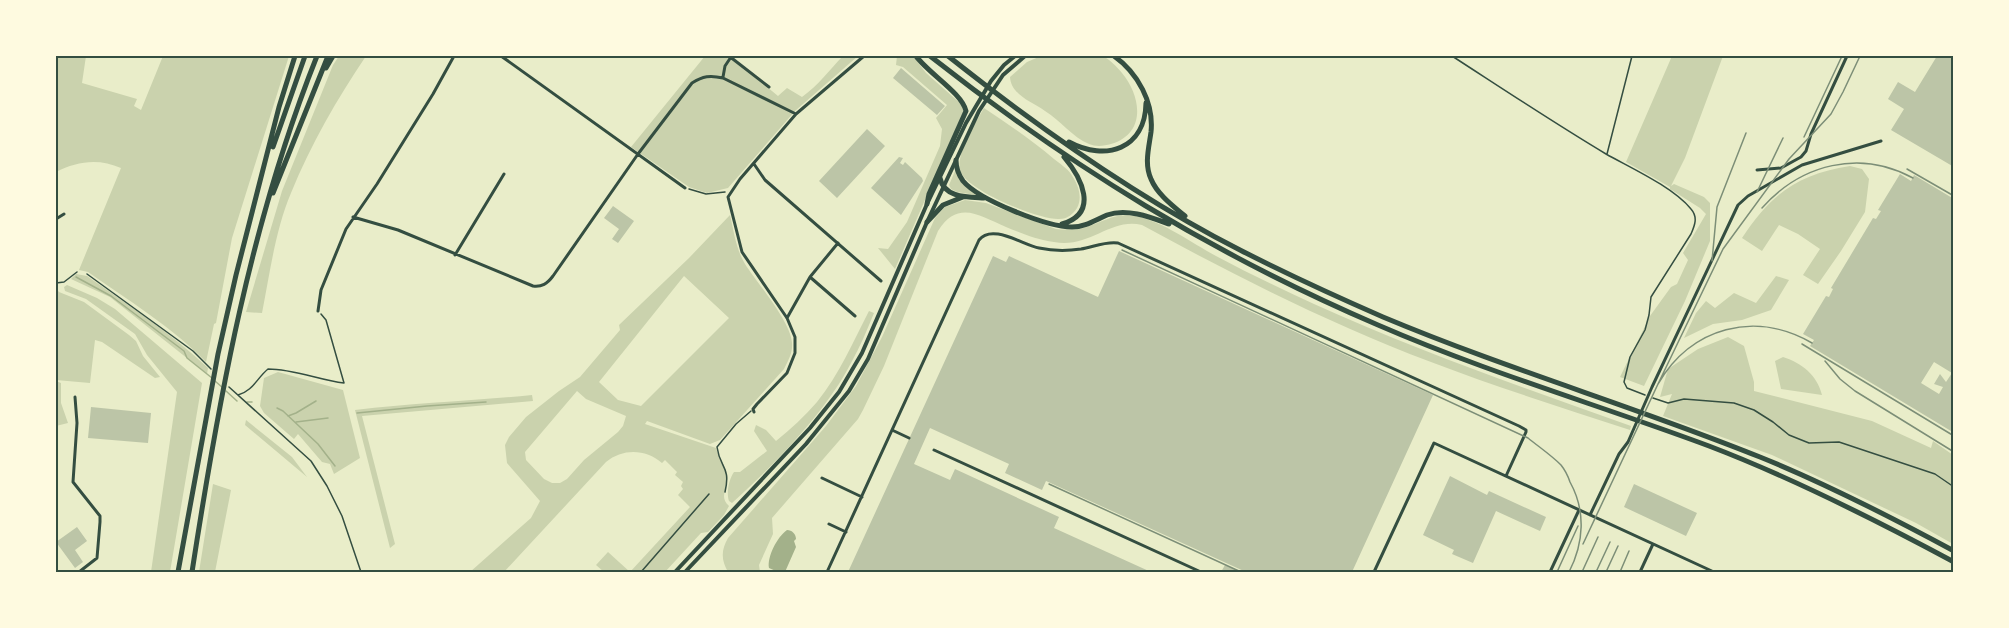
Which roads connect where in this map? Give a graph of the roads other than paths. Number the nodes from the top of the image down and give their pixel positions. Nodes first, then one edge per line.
1 (295, 56) edge
2 (305, 56) edge
3 (317, 56) edge
4 (328, 56) edge
5 (333, 56) edge
6 (454, 56) edge
7 (501, 56) edge
8 (730, 56) edge
9 (864, 56) edge
10 (916, 56) edge
11 (930, 56) edge
12 (948, 56) edge
13 (1015, 56) edge
14 (1025, 56) edge
15 (1114, 56) edge
16 (1847, 56) edge
17 (723, 78) junction
18 (317, 82) junction
19 (769, 87) dead end
20 (1145, 95) junction
21 (796, 114) junction
22 (1046, 130) junction
23 (1881, 141) dead end
24 (1057, 149) junction
25 (638, 154) junction
26 (956, 160) junction
27 (754, 164) junction
28 (1757, 170) dead end
29 (504, 174) dead end
30 (262, 177) junction
31 (940, 178) junction
32 (685, 188) road end
33 (944, 188) junction
34 (965, 197) junction
35 (986, 198) junction
36 (927, 204) junction
37 (266, 208) junction
38 (64, 214) dead end
39 (353, 217) junction
40 (56, 219) edge
41 (927, 222) junction
42 (1055, 225) junction
43 (1200, 228) junction
44 (1190, 233) junction
45 (838, 243) junction
46 (455, 255) junction
47 (810, 277) junction
48 (881, 281) dead end
49 (318, 311) road end
50 (855, 316) dead end
51 (787, 318) junction
52 (75, 397) dead end
53 (754, 410) road end
54 (892, 430) junction
55 (909, 438) dead end
56 (934, 450) dead end
57 (1506, 476) junction
58 (822, 478) dead end
59 (862, 497) junction
60 (1579, 510) junction
61 (1590, 514) junction
62 (830, 524) dead end
63 (846, 532) junction
64 (1653, 544) junction
65 (1953, 551) edge
66 (1953, 562) edge
67 (80, 573) edge
68 (178, 573) edge
69 (192, 573) edge
70 (675, 573) edge
71 (686, 573) edge
72 (827, 573) edge
73 (1202, 573) edge
74 (1374, 573) edge
75 (1550, 573) edge
76 (1640, 573) edge
77 (1714, 573) edge

1 - 30 highway
2 - 30 highway
3 - 37 highway
4 - 18 highway
5 - 18 highway
6 - 39 street
7 - 25 street
8 - 17 street
8 - 19 street
9 - 21 street
10 - 36 highway
11 - 24 highway
12 - 22 highway
13 - 31 main road
14 - 26 main road
15 - 20 highway
16 - 28 street
17 - 21 street
17 - 25 street
18 - 37 highway
20 - 22 highway
20 - 43 highway
21 - 27 street
22 - 43 highway
23 - 61 street
24 - 42 highway
24 - 44 highway
25 - 32 street
25 - 46 street
26 - 33 main road
26 - 35 highway
27 - 45 street
27 - 51 street
29 - 46 street
30 - 68 highway
31 - 33 highway
31 - 36 main road
33 - 34 highway
33 - 41 main road
34 - 35 highway
34 - 41 highway
35 - 42 highway
36 - 70 main road
37 - 69 highway
38 - 40 street
39 - 46 street
39 - 49 street
41 - 71 main road
42 - 44 highway
43 - 65 highway
44 - 66 highway
45 - 47 street
45 - 48 street
47 - 50 street
47 - 51 street
51 - 53 street
52 - 67 street
54 - 55 street
54 - 57 street
54 - 59 street
56 - 73 street
57 - 60 street
57 - 74 street
58 - 59 street
59 - 63 street
60 - 61 street
60 - 75 street
61 - 64 street
62 - 63 street
63 - 72 street
64 - 76 street
64 - 77 street

